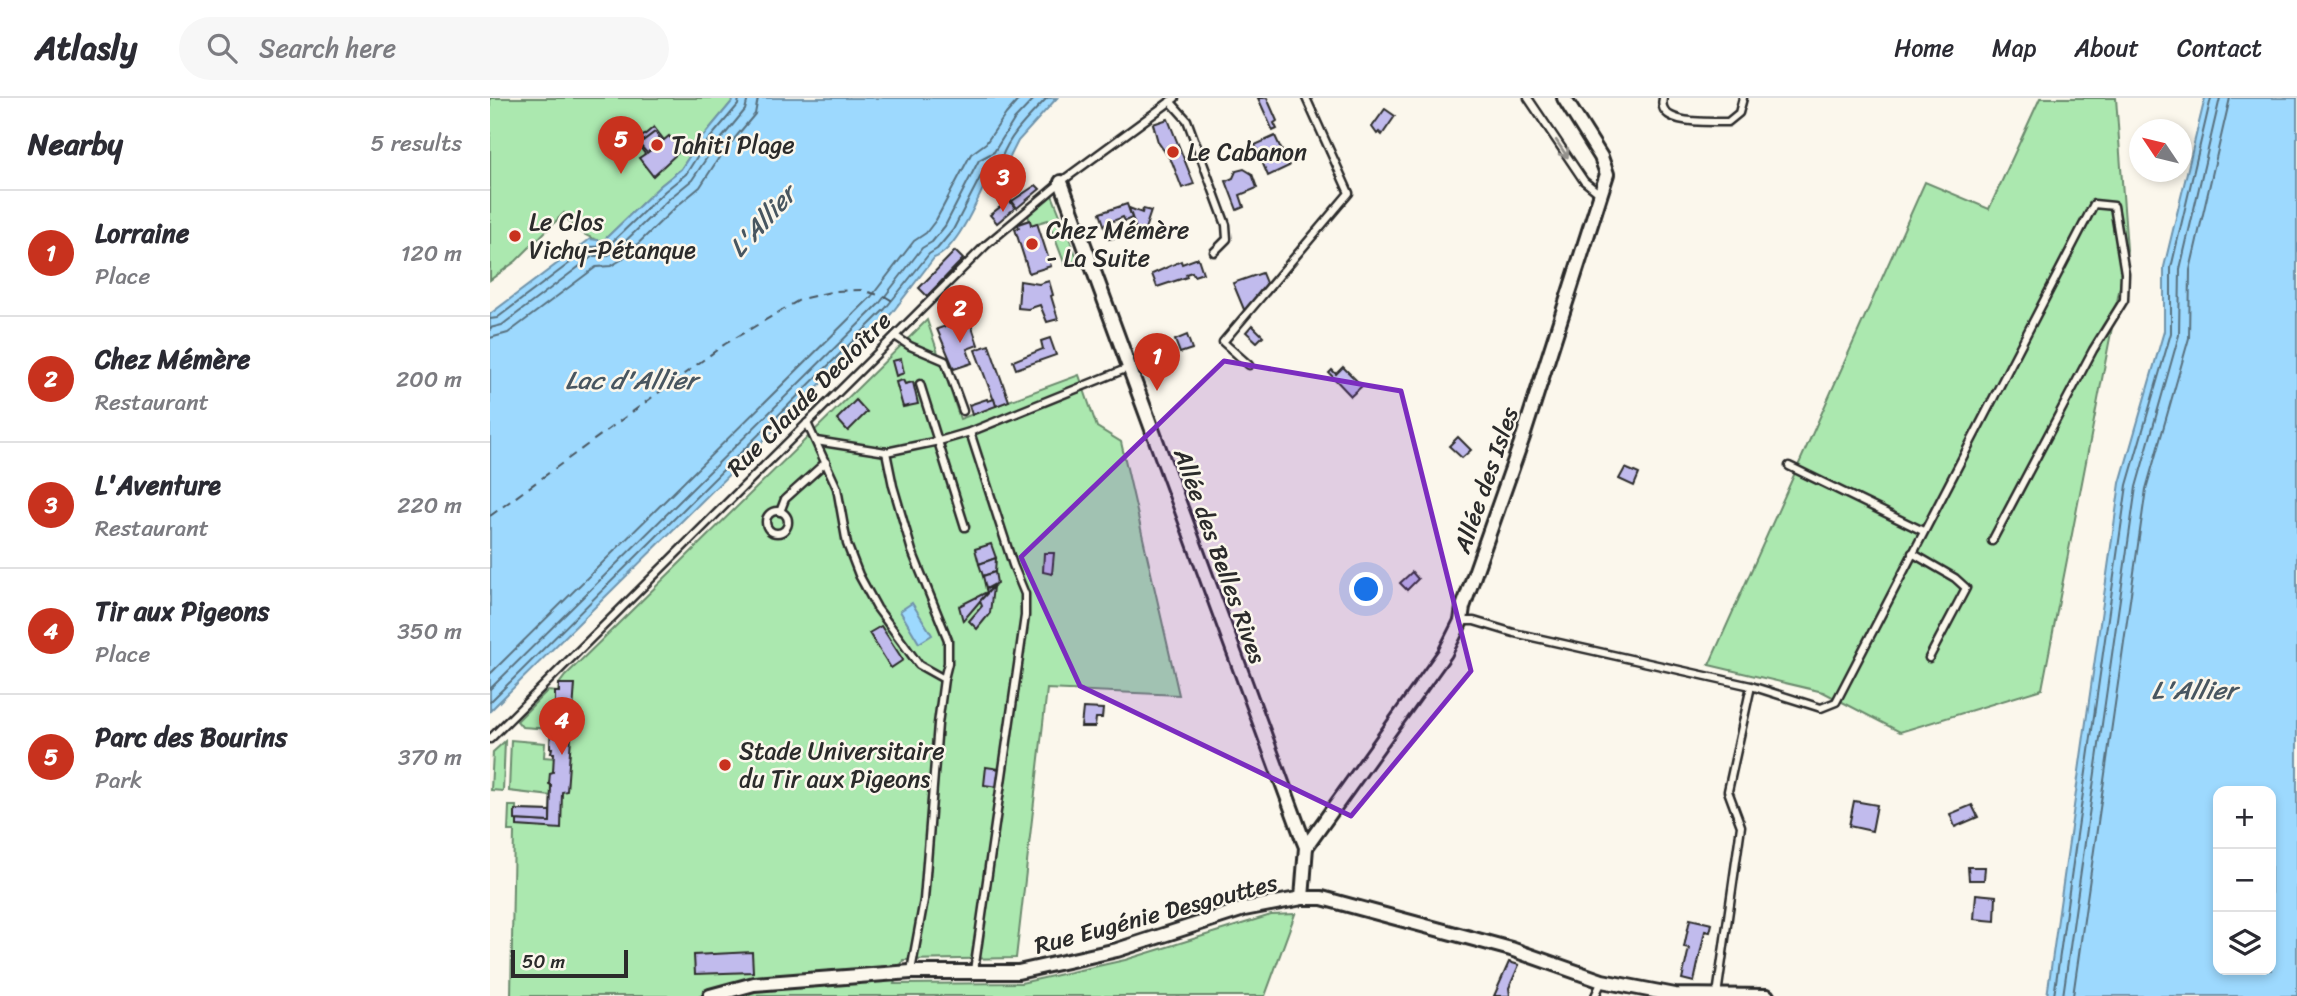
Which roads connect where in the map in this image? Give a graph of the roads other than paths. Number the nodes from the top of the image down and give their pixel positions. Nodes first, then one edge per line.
1 (1306, 98) edge
2 (1528, 98) edge
3 (1564, 98) edge
4 (1663, 98) edge
5 (1743, 98) edge
6 (1173, 100) edge
7 (1061, 182) junction
8 (1602, 194) junction
9 (1214, 252) dead end
10 (895, 336) junction
11 (1249, 365) dead end
12 (1128, 368) junction
13 (920, 384) dead end
14 (964, 411) dead end
15 (807, 423) junction
16 (970, 432) junction
17 (816, 441) junction
18 (939, 441) junction
19 (886, 452) junction
20 (826, 462) junction
21 (1789, 466) dead end
22 (780, 512) dead end
23 (965, 527) dead end
24 (1923, 531) junction
25 (1992, 541) dead end
26 (1912, 553) junction
27 (1461, 621) junction
28 (1929, 658) dead end
29 (944, 679) junction
30 (1751, 686) junction
31 (490, 739) edge
32 (1306, 847) junction
33 (1302, 898) junction
34 (974, 971) junction
35 (911, 972) junction
36 (1602, 981) junction
37 (1717, 995) edge
38 (710, 996) edge
39 (1595, 996) edge
40 (1767, 996) edge

1 - 11 lane
2 -> 8 lane
3 - 8 street, Allée des Isles
4 - 5 lane
6 - 7 lane, Rue Claude Decloître
6 - 9 lane
7 - 10 lane, Rue Claude Decloître
7 - 12 street, Allée des Belles Rives
8 - 27 street, Allée des Isles
10 - 14 lane
10 - 15 lane, Rue Claude Decloître
12 - 16 lane
12 - 32 street, Allée des Belles Rives
13 - 18 lane
15 - 17 lane
15 - 31 lane, Rue Claude Decloître
16 - 18 lane
16 - 34 lane
17 - 19 lane
17 - 20 lane
18 - 19 lane
18 - 23 lane
19 - 29 lane
20 - 22 lane
20 - 29 lane
21 - 24 lane
24 - 25 lane
24 - 26 lane
26 - 28 lane
26 - 30 lane
27 - 30 lane
27 - 32 street, Allée des Isles
29 - 35 lane
30 - 37 lane
32 - 33 street, Allée des Belles Rives
33 - 34 street, Rue Eugénie Desgouttes
33 - 36 street, Rue Eugénie Desgouttes
34 - 35 street, Rue Eugénie Desgouttes
35 - 38 street, Rue Eugénie Desgouttes
36 - 37 street, Rue Eugénie Desgouttes
36 - 39 lane
37 - 40 street, Rue Eugénie Desgouttes

